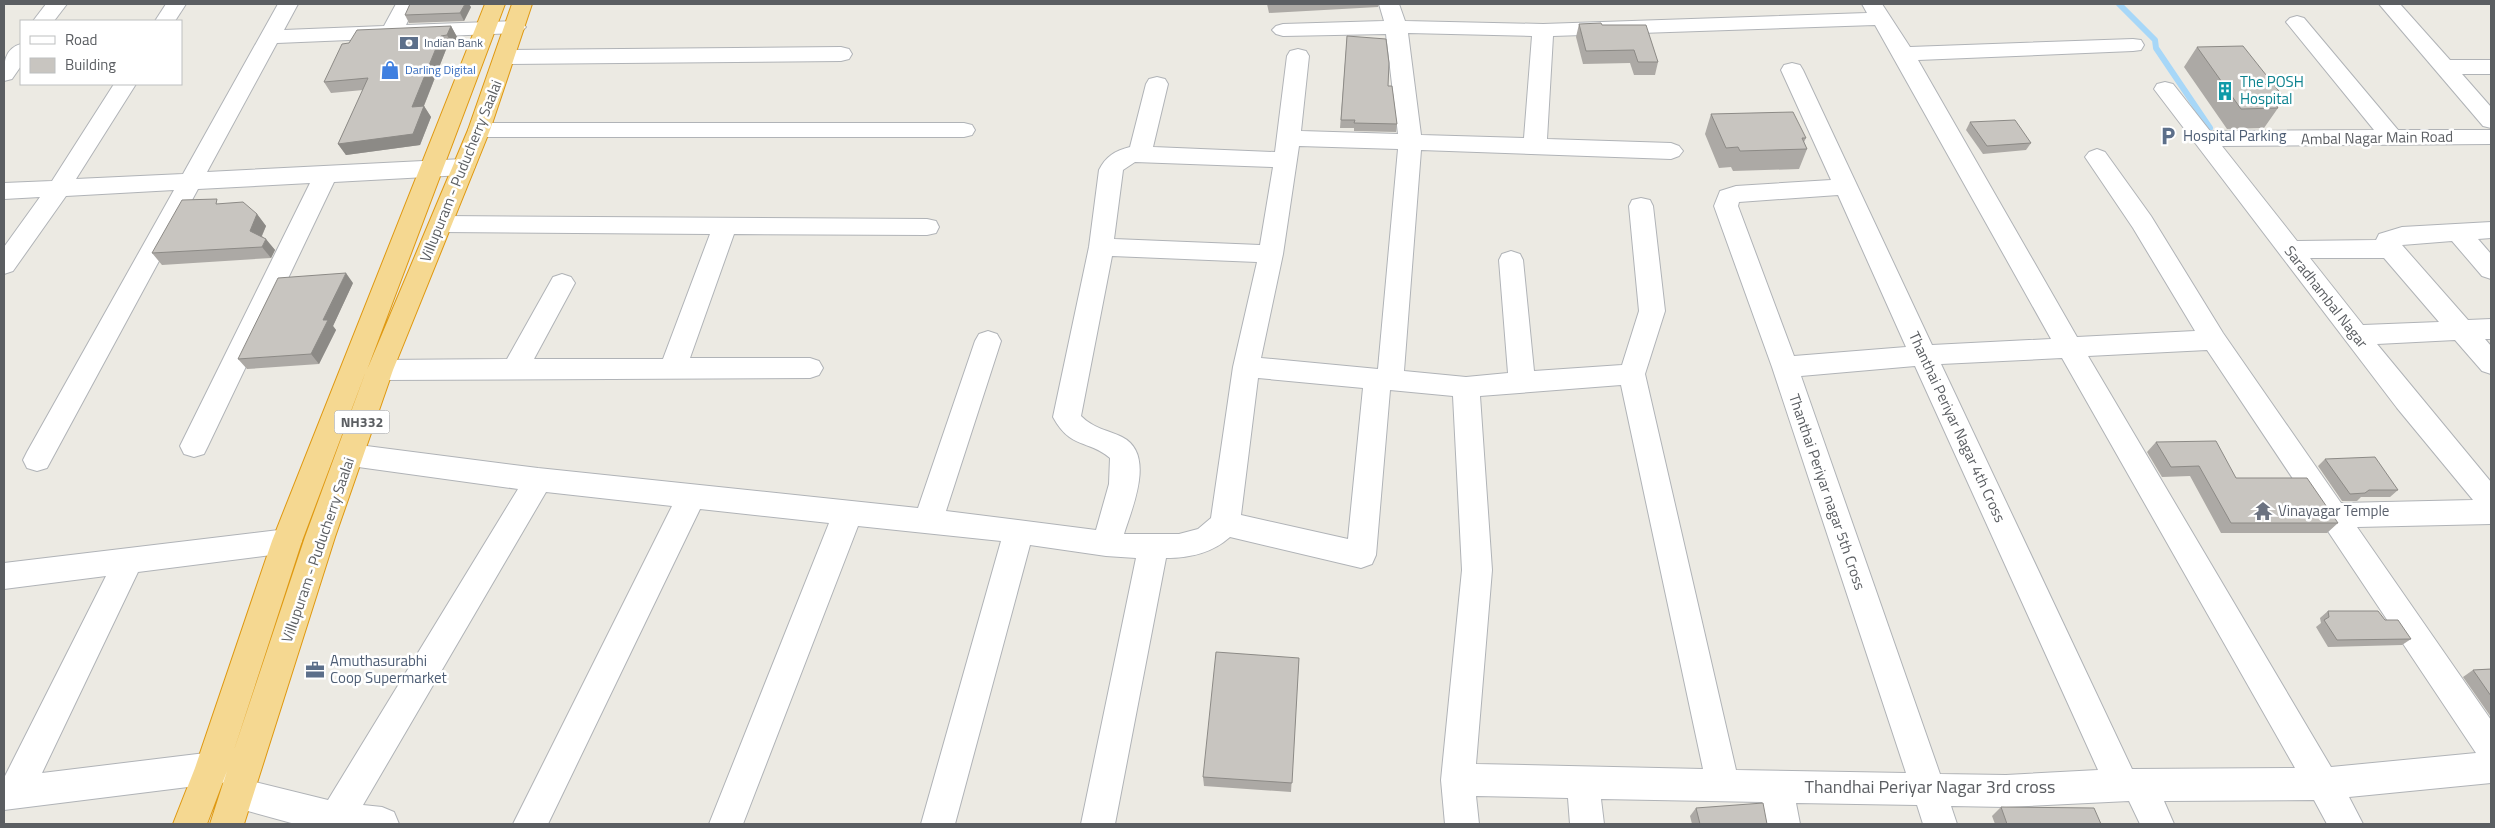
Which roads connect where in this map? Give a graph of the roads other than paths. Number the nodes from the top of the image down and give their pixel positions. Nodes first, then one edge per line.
1 (57, 4) edge
2 (176, 4) edge
3 (288, 4) edge
4 (406, 4) edge
5 (495, 4) edge
6 (2389, 4) edge
7 (1876, 12) edge
8 (1393, 15) edge
9 (518, 16) edge
10 (44, 20) edge
11 (166, 20) edge
12 (2297, 22) dead end
13 (487, 28) junction
14 (1283, 30) dead end
15 (1543, 30) junction
16 (392, 32) junction
17 (270, 37) junction
18 (2134, 45) dead end
19 (20, 52) edge
20 (841, 54) dead end
21 (1904, 54) junction
22 (1298, 56) dead end
23 (505, 57) junction
24 (2445, 67) junction
25 (2491, 67) edge
26 (1792, 70) dead end
27 (4, 74) edge
28 (1157, 84) dead end
29 (124, 85) edge
30 (2166, 89) dead end
31 (2491, 121) edge
32 (479, 130) junction
33 (964, 130) dead end
34 (2491, 137) edge
35 (2203, 139) junction
36 (2393, 139) junction
37 (1410, 141) junction
38 (1536, 146) junction
39 (1287, 149) junction
40 (1671, 151) dead end
41 (1140, 153) junction
42 (2097, 157) dead end
43 (462, 167) junction
44 (432, 168) junction
45 (326, 174) junction
46 (191, 181) junction
47 (1846, 187) junction
48 (59, 188) junction
49 (4, 191) edge
50 (1641, 206) dead end
51 (441, 224) junction
52 (725, 226) junction
53 (927, 227) dead end
54 (2491, 230) edge
55 (2458, 232) junction
56 (1101, 247) junction
57 (2391, 249) junction
58 (2290, 250) junction
59 (1271, 254) junction
60 (1510, 260) dead end
61 (4, 265) edge
62 (2491, 270) edge
63 (562, 283) dead end
64 (2491, 329) edge
65 (2462, 330) junction
66 (2356, 335) junction
67 (2214, 340) junction
68 (988, 341) dead end
69 (2069, 347) junction
70 (1924, 355) junction
71 (2491, 364) edge
72 (1785, 366) junction
73 (1246, 367) junction
74 (673, 368) junction
75 (810, 368) dead end
76 (515, 369) junction
77 (380, 370) junction
78 (1632, 374) junction
79 (1383, 379) junction
80 (1522, 383) junction
81 (1466, 387) junction
82 (194, 446) dead end
83 (351, 455) junction
84 (37, 460) dead end
85 (538, 480) junction
86 (692, 497) junction
87 (2491, 502) edge
88 (2491, 512) edge
89 (848, 513) junction
90 (2333, 515) junction
91 (928, 522) junction
92 (1225, 524) junction
93 (1019, 531) junction
94 (287, 541) junction
95 (1106, 544) junction
96 (1154, 545) junction
97 (129, 560) junction
98 (4, 576) edge
99 (2491, 747) edge
100 (2491, 767) edge
101 (212, 768) junction
102 (1458, 780) junction
103 (1583, 782) junction
104 (2322, 784) junction
105 (1723, 785) junction
106 (2130, 785) junction
107 (1776, 786) junction
108 (1927, 790) junction
109 (9, 794) edge
110 (237, 794) edge
111 (336, 818) junction
112 (190, 824) edge
113 (382, 824) edge
114 (530, 824) edge
115 (726, 824) edge
116 (938, 824) edge
117 (1098, 824) edge
118 (1462, 824) edge
119 (1587, 824) edge
120 (1783, 824) edge
121 (1940, 824) edge
122 (2157, 824) edge
123 (2346, 824) edge

1 - 10 street
2 - 11 street
3 - 17 street
4 - 16 street
5 - 13 highway
6 - 24 street
7 - 15 street
7 - 21 street
8 - 14 street
8 - 15 street
8 - 37 street
9 - 13 street
9 - 23 highway, Villupuram - Puducherry Saalai / NH332
12 - 36 street
13 - 16 street
13 - 44 highway
15 - 38 street
16 - 17 street
17 - 46 street
18 - 21 street
19 - 27 street
20 - 23 street
21 - 69 street
22 - 39 street
23 - 32 highway, Villupuram - Puducherry Saalai / NH332
24 - 25 street
24 - 31 street
26 - 47 street, Thanthai Periyar Nagar 4th Cross
28 - 41 street
29 - 48 street
30 - 35 street, Saradhambal Nagar
32 - 33 street
32 - 43 highway, Villupuram - Puducherry Saalai / NH332
34 - 36 street, Ambal Nagar Main Road
35 - 36 street, Ambal Nagar Main Road
35 - 58 street, Saradhambal Nagar
37 - 38 street
37 - 39 street
37 - 79 street
38 - 40 street
39 - 41 street
39 - 59 street
41 - 56 street
42 - 67 street
43 - 44 street
43 - 51 highway, Villupuram - Puducherry Saalai / NH332
44 - 45 street
44 - 94 highway
45 - 46 street
45 - 82 street
46 - 48 street
46 - 84 street
47 - 70 street, Thanthai Periyar Nagar 4th Cross
47 - 72 street, Thanthai Periyar nagar 5th Cross
48 - 49 street
48 - 61 street
50 - 78 street
51 - 52 street
51 - 77 highway, Villupuram - Puducherry Saalai / NH332
52 - 53 street
52 - 74 street
54 - 55 street
55 - 57 street
55 - 62 street
56 - 59 street
56 - 95 street
57 - 58 street
57 - 65 street
58 - 66 street, Saradhambal Nagar
59 - 73 street
60 - 80 street
63 - 76 street
64 - 65 street
65 - 66 street
65 - 71 street
66 - 87 street, Saradhambal Nagar
67 - 69 street
67 - 90 street
68 - 91 street
69 - 70 street
69 - 104 street
70 - 72 street
70 - 106 street, Thanthai Periyar Nagar 4th Cross
72 - 108 street, Thanthai Periyar nagar 5th Cross
73 - 79 street
73 - 92 street
74 - 75 street
74 - 76 street
76 - 77 street
77 - 83 highway, Villupuram - Puducherry Saalai / NH332
78 - 80 street
78 - 105 street
79 - 81 street
79 - 92 street
80 - 81 street
81 - 102 street
83 - 85 street
83 - 110 highway, Villupuram - Puducherry Saalai / NH332
85 - 86 street
85 - 111 street
86 - 89 street
86 - 114 street
88 - 90 street
89 - 91 street
89 - 115 street
90 - 99 street
91 - 93 street
92 - 96 street
93 - 95 street
93 - 116 street
94 - 97 street
94 - 101 highway
95 - 96 street
96 - 117 street
97 - 98 street
97 - 109 street
100 - 104 street, Thandhai Periyar Nagar 3rd cross
101 - 109 street
101 - 110 street
101 - 112 highway
102 - 103 street, Thandhai Periyar Nagar 3rd cross
102 - 118 street
103 - 105 street, Thandhai Periyar Nagar 3rd cross
103 - 119 street
104 - 106 street, Thandhai Periyar Nagar 3rd cross
104 - 123 street
105 - 107 street, Thandhai Periyar Nagar 3rd cross
106 - 108 street, Thandhai Periyar Nagar 3rd cross
106 - 122 street, Thanthai Periyar Nagar 4th Cross
107 - 108 street, Thandhai Periyar Nagar 3rd cross
107 - 120 street
108 - 121 street, Thanthai Periyar nagar 5th Cross
110 - 111 street
111 - 113 street

